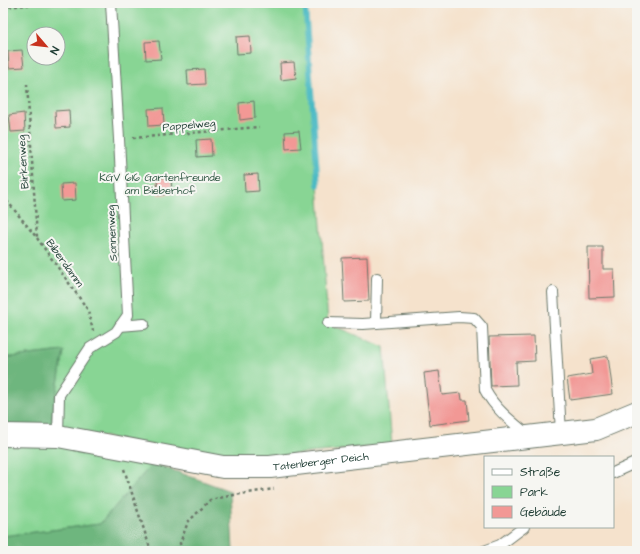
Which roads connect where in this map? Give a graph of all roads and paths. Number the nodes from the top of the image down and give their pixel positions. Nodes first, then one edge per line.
1 (51, 3) edge
2 (111, 3) edge
3 (3, 7) edge
4 (27, 84) dead end
5 (260, 127) dead end
6 (119, 139) junction
7 (3, 196) edge
8 (37, 238) junction
9 (377, 278) dead end
10 (552, 292) dead end
11 (328, 323) dead end
12 (376, 323) junction
13 (144, 324) dead end
14 (120, 326) junction
15 (90, 348) junction
16 (637, 412) edge
17 (561, 433) junction
18 (3, 435) edge
19 (58, 436) junction
20 (529, 436) junction
21 (115, 446) junction
22 (637, 462) edge
23 (614, 473) edge
24 (279, 488) dead end
25 (523, 528) edge
26 (152, 551) edge
27 (180, 551) edge
28 (484, 551) edge

1 - 3 path
2 - 6 lane, Sonnenweg
4 - 8 path, Birkenweg
5 - 6 path, Pappelweg
6 - 14 lane, Sonnenweg
7 - 8 path, Biberdamm
8 - 15 path, Biberdamm
9 - 12 lane
10 - 17 lane
11 - 12 lane
12 - 20 lane
13 - 14 lane
14 - 15 lane, Sonnenweg
15 - 19 lane, Sonnenweg
16 - 17 street, Tatenberger Deich
17 - 20 street, Tatenberger Deich
18 - 19 street, Tatenberger Deich
19 - 21 street, Tatenberger Deich
20 - 21 street, Tatenberger Deich
21 - 26 path
22 - 23 lane
24 - 27 path
25 - 28 lane

